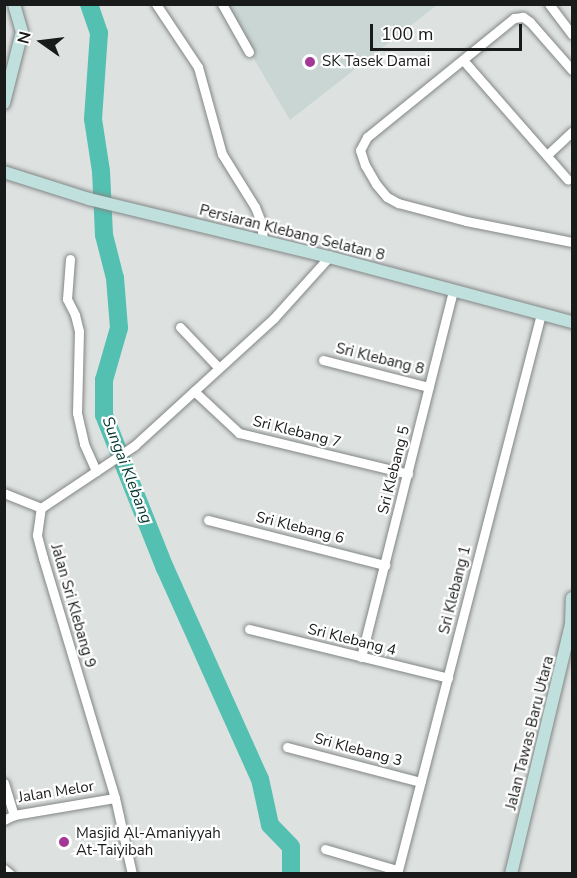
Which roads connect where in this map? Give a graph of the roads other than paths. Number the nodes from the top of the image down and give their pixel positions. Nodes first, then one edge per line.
1 (14, 4) edge
2 (156, 4) edge
3 (222, 4) edge
4 (549, 4) edge
5 (573, 34) edge
6 (249, 52) dead end
7 (464, 60) junction
8 (573, 70) edge
9 (4, 103) edge
10 (573, 132) edge
11 (547, 155) junction
12 (4, 172) edge
13 (568, 180) dead end
14 (263, 241) junction
15 (573, 242) edge
16 (329, 257) junction
17 (70, 259) dead end
18 (453, 290) junction
19 (541, 314) junction
20 (573, 322) edge
21 (180, 327) dead end
22 (323, 360) dead end
23 (218, 367) junction
24 (429, 387) junction
25 (194, 391) junction
26 (96, 471) junction
27 (408, 474) junction
28 (4, 493) edge
29 (40, 508) junction
30 (208, 520) dead end
31 (385, 565) junction
32 (573, 598) edge
33 (572, 624) edge
34 (249, 629) dead end
35 (361, 657) junction
36 (448, 678) junction
37 (287, 747) dead end
38 (420, 782) junction
39 (4, 783) edge
40 (115, 798) junction
41 (14, 815) junction
42 (4, 820) edge
43 (325, 849) dead end
44 (4, 869) edge
45 (397, 872) edge
46 (10, 873) edge
47 (132, 873) edge
48 (511, 873) edge

1 - 9 street
2 - 14 street
3 - 6 street
4 - 5 street
7 - 8 street
7 - 11 street
7 - 15 street
10 - 11 street
11 - 13 street
12 - 14 street, Persiaran Klebang Selatan 8
14 - 16 street, Persiaran Klebang Selatan 8
16 - 18 street, Persiaran Klebang Selatan 8
16 - 23 street
17 - 26 street
18 - 19 street, Persiaran Klebang Selatan 8
18 - 24 street, Sri Klebang 5
19 - 20 street, Persiaran Klebang Selatan 8
19 - 36 street, Sri Klebang 1
21 - 23 street
22 - 24 street, Sri Klebang 8
23 - 25 street
24 - 27 street, Sri Klebang 5
25 - 26 street
25 - 27 street, Sri Klebang 7
26 - 29 street
27 - 31 street, Sri Klebang 5
28 - 29 street
29 - 40 street, Jalan Sri Klebang 9
30 - 31 street, Sri Klebang 6
31 - 35 street, Sri Klebang 5
32 - 33 street, Jalan Tawas Baru Utara
33 - 48 street, Jalan Tawas Baru Utara
34 - 35 street, Sri Klebang 4
35 - 36 street, Sri Klebang 4
36 - 38 street, Sri Klebang 1
37 - 38 street, Sri Klebang 3
38 - 45 street, Sri Klebang 1
39 - 41 street
40 - 41 street, Jalan Melor
40 - 47 street, Jalan Sri Klebang 9
41 - 42 street, Jalan Melor
43 - 45 street
44 - 46 street

